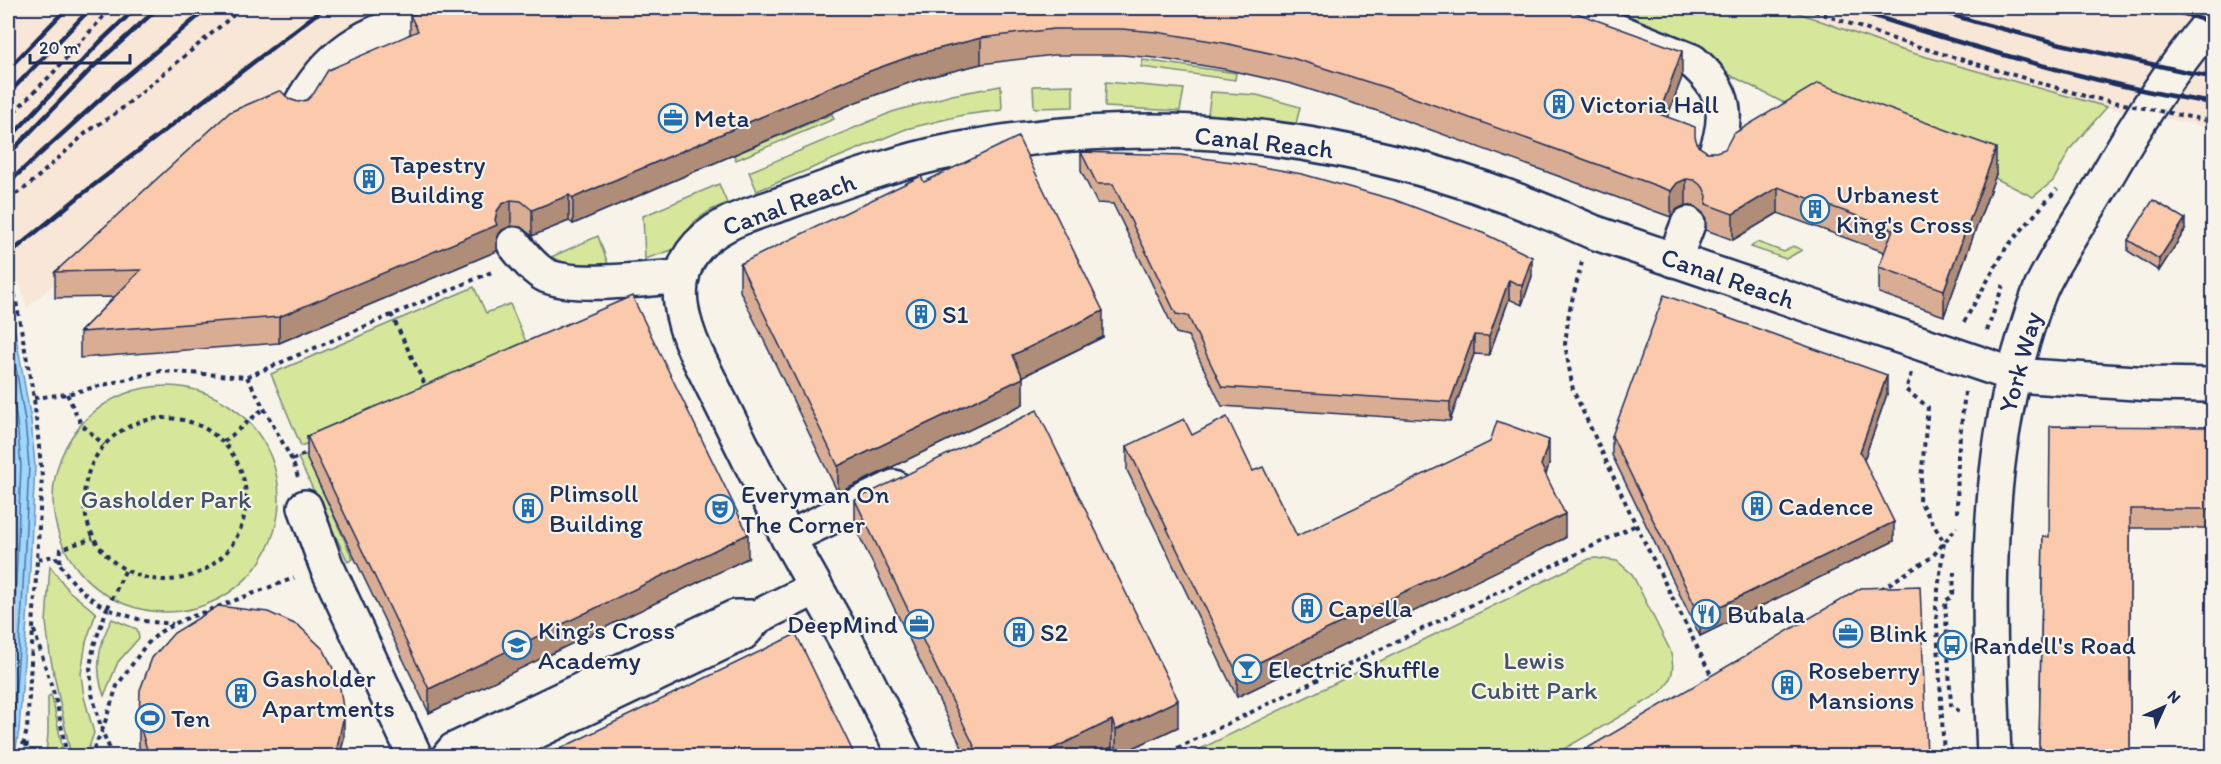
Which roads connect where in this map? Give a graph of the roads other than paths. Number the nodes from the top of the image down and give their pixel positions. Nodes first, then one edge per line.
1 (1560, 8) edge
2 (2214, 18) edge
3 (426, 21) edge
4 (298, 109) edge
5 (1713, 160) edge
6 (1688, 224) dead end
7 (519, 251) road end
8 (1674, 260) junction
9 (682, 277) junction
10 (2014, 375) junction
11 (2212, 383) edge
12 (922, 474) edge
13 (305, 507) road end
14 (788, 538) junction
15 (816, 588) junction
16 (757, 616) junction
17 (415, 756) edge
18 (449, 756) edge
19 (485, 756) edge
20 (904, 756) edge
21 (1994, 756) edge

1 - 5 street
2 - 10 street, York Way
3 - 4 street
6 - 8 street
7 - 9 street
8 - 9 street, Canal Reach
8 - 10 street, Canal Reach
9 - 14 street
10 - 11 street, Canal Reach
10 - 21 street, York Way
12 - 14 street
13 - 17 street
14 - 15 street
15 - 16 street
15 - 20 street
16 - 18 street
16 - 19 street

